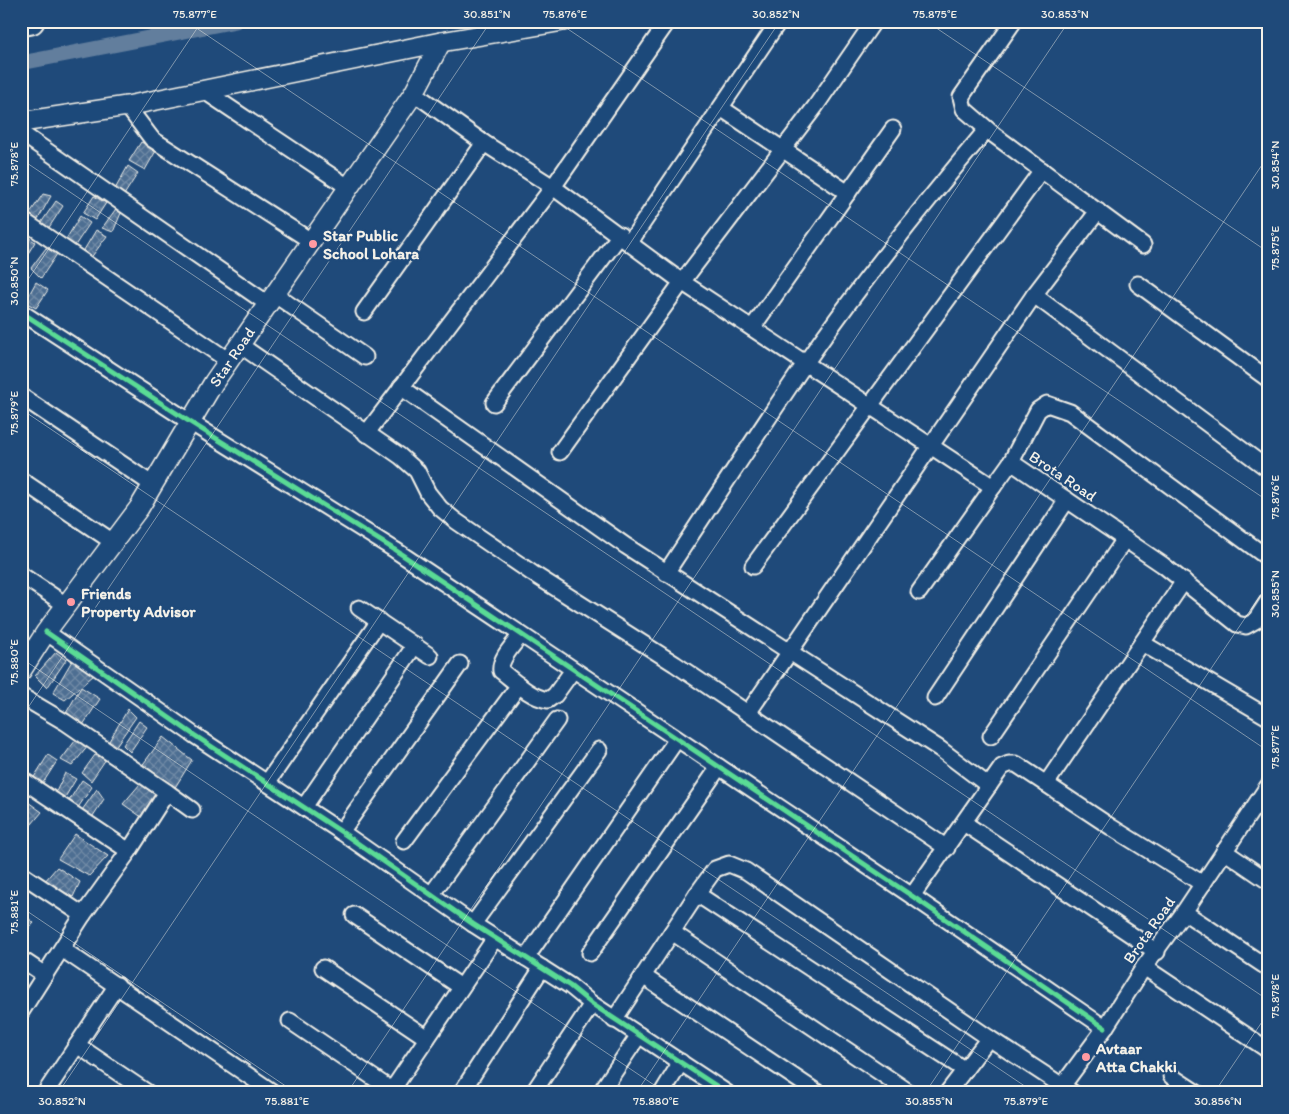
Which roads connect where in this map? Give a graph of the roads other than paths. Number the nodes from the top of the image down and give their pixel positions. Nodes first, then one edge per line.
1 (30, 21) edge
2 (563, 21) edge
3 (668, 21) edge
4 (778, 21) edge
5 (874, 21) edge
6 (1014, 21) edge
7 (21, 23) edge
8 (441, 42) junction
9 (203, 90) junction
10 (414, 93) junction
11 (127, 106) junction
12 (721, 108) junction
13 (21, 122) edge
14 (893, 129) dead end
15 (987, 129) junction
16 (21, 134) edge
17 (484, 143) junction
18 (783, 150) junction
19 (1042, 170) junction
20 (348, 187) junction
21 (553, 187) junction
22 (848, 193) junction
23 (1098, 211) junction
24 (21, 219) edge
25 (625, 239) junction
26 (310, 242) junction
27 (1143, 245) dead end
28 (682, 282) junction
29 (1138, 284) dead end
30 (1034, 295) junction
31 (271, 299) junction
32 (21, 312) edge
33 (364, 312) dead end
34 (752, 328) junction
35 (240, 345) junction
36 (365, 357) dead end
37 (229, 361) junction
38 (805, 364) junction
39 (1268, 380) edge
40 (401, 387) junction
41 (21, 396) edge
42 (494, 403) dead end
43 (870, 406) junction
44 (190, 422) junction
45 (366, 434) junction
46 (929, 446) junction
47 (560, 452) dead end
48 (1011, 462) junction
49 (1268, 469) edge
50 (21, 480) edge
51 (153, 485) junction
52 (993, 487) junction
53 (1067, 500) junction
54 (1125, 539) junction
55 (113, 542) junction
56 (1268, 558) edge
57 (753, 566) dead end
58 (666, 572) junction
59 (21, 575) edge
60 (1184, 580) junction
61 (919, 592) dead end
62 (1268, 601) edge
63 (66, 605) junction
64 (359, 608) dead end
65 (379, 620) junction
66 (46, 632) junction
67 (521, 635) junction
68 (1142, 643) junction
69 (415, 646) junction
70 (789, 653) junction
71 (430, 656) dead end
72 (24, 660) edge
73 (460, 664) dead end
74 (573, 670) junction
75 (519, 684) junction
76 (21, 696) edge
77 (934, 698) dead end
78 (748, 713) junction
79 (1268, 717) edge
80 (557, 720) dead end
81 (990, 736) dead end
82 (677, 739) junction
83 (599, 750) dead end
84 (719, 767) junction
85 (21, 779) edge
86 (267, 783) junction
87 (1046, 784) junction
88 (989, 786) junction
89 (1268, 786) edge
90 (167, 792) junction
91 (304, 807) junction
92 (192, 810) dead end
93 (964, 823) junction
94 (341, 832) junction
95 (404, 841) dead end
96 (947, 848) junction
97 (129, 851) junction
98 (1224, 851) junction
99 (21, 874) edge
100 (1268, 881) edge
101 (1203, 884) junction
102 (697, 894) junction
103 (431, 896) junction
104 (912, 896) junction
105 (1184, 912) junction
106 (354, 915) dead end
107 (83, 916) junction
108 (473, 924) junction
109 (672, 932) junction
110 (495, 938) junction
111 (62, 949) junction
112 (1157, 952) junction
113 (590, 953) dead end
114 (526, 958) junction
115 (21, 959) edge
116 (1144, 967) junction
117 (322, 968) dead end
118 (542, 968) junction
119 (1268, 968) edge
120 (45, 974) junction
121 (643, 976) junction
122 (117, 986) junction
123 (461, 987) junction
124 (592, 1004) junction
125 (21, 1012) edge
126 (614, 1020) junction
127 (290, 1021) dead end
128 (1105, 1028) junction
129 (638, 1035) junction
130 (427, 1038) junction
131 (989, 1038) junction
132 (77, 1045) junction
133 (1268, 1050) edge
134 (681, 1062) junction
135 (965, 1070) junction
136 (1171, 1076) dead end
137 (906, 1090) dead end
138 (1064, 1090) edge
139 (394, 1091) edge
140 (722, 1091) edge
141 (45, 1093) edge
142 (148, 1093) edge
143 (274, 1093) edge
144 (461, 1093) edge
145 (533, 1093) edge
146 (600, 1093) edge
147 (662, 1093) edge
148 (818, 1093) edge
149 (947, 1093) edge
150 (1197, 1093) edge

1 - 7 highway
2 - 8 street
3 - 21 street
4 - 12 street
5 - 18 street
6 - 15 street
8 - 9 street
8 - 10 street, Star Road
9 - 11 street
9 - 20 street
10 - 17 street
10 - 20 street, Star Road
11 - 13 street
11 - 26 street
12 - 18 street
12 - 25 street
14 - 22 street
15 - 19 street
15 - 38 street
16 - 31 street
17 - 21 street
17 - 33 street
18 - 22 street
18 - 28 street
19 - 23 street
19 - 43 street
20 - 26 street, Star Road
21 - 25 street
21 - 40 street
22 - 34 street
23 - 27 street
23 - 30 street
24 - 37 street
25 - 28 street
25 - 42 street
26 - 31 street, Star Road
28 - 34 street
28 - 47 street
29 - 39 street
30 - 46 street
30 - 49 street
31 - 35 street, Star Road
31 - 36 street
32 - 44 street
34 - 38 street
35 - 37 street, Star Road
35 - 45 street
37 - 44 street, Star Road
38 - 43 street
38 - 58 street
40 - 45 street
40 - 58 street
41 - 51 street
43 - 46 street
43 - 57 street
44 - 51 street, Star Road
44 - 67 street
45 - 78 street
46 - 52 street
46 - 70 street
48 - 52 street
48 - 53 street, Brota Road
48 - 56 street, Brota Road
50 - 55 street
51 - 55 street, Star Road
52 - 61 street
53 - 54 street, Brota Road
53 - 77 street
54 - 60 street, Brota Road
54 - 81 street
55 - 63 street, Star Road
58 - 70 street
59 - 63 street
60 - 62 street, Brota Road
60 - 68 street
63 - 66 street, Star Road
64 - 65 street
65 - 69 street
65 - 86 street
66 - 72 street, Star Road
66 - 86 street
67 - 74 street
67 - 75 street
68 - 79 street
68 - 87 street
69 - 71 street
69 - 91 street
70 - 78 street
70 - 88 street
73 - 94 street
74 - 75 street
74 - 82 street
75 - 95 street
76 - 90 street
78 - 96 street
80 - 103 street
82 - 84 street
82 - 114 street
83 - 108 street
84 - 104 street
84 - 113 street
85 - 97 street
86 - 91 street
87 - 88 street
87 - 101 street
88 - 93 street
89 - 98 street, Brota Road
90 - 92 street
90 - 97 street
91 - 94 street
93 - 96 street
93 - 112 street
94 - 103 street
96 - 104 street
97 - 107 street
98 - 100 street
98 - 101 street, Brota Road
99 - 107 street
101 - 105 street, Brota Road
102 - 109 street
102 - 131 street
102 - 135 street
103 - 108 street
104 - 128 street
105 - 112 street, Brota Road
105 - 119 street
106 - 123 street
107 - 111 street
108 - 110 street
109 - 121 street
109 - 137 street
110 - 114 street
110 - 123 street
111 - 120 street
111 - 122 street
112 - 116 street, Brota Road
114 - 118 street
115 - 120 street
116 - 128 street, Brota Road
116 - 133 street
117 - 130 street
118 - 124 street
118 - 144 street
120 - 125 street
121 - 126 street
121 - 148 street
122 - 132 street
122 - 143 street
123 - 130 street
124 - 126 street
124 - 145 street
126 - 129 street
127 - 139 street
128 - 138 street, Brota Road
129 - 134 street
129 - 146 street
130 - 139 street
131 - 135 street
131 - 138 street
132 - 141 street
132 - 142 street
134 - 140 street
134 - 147 street
135 - 149 street
136 - 150 street

